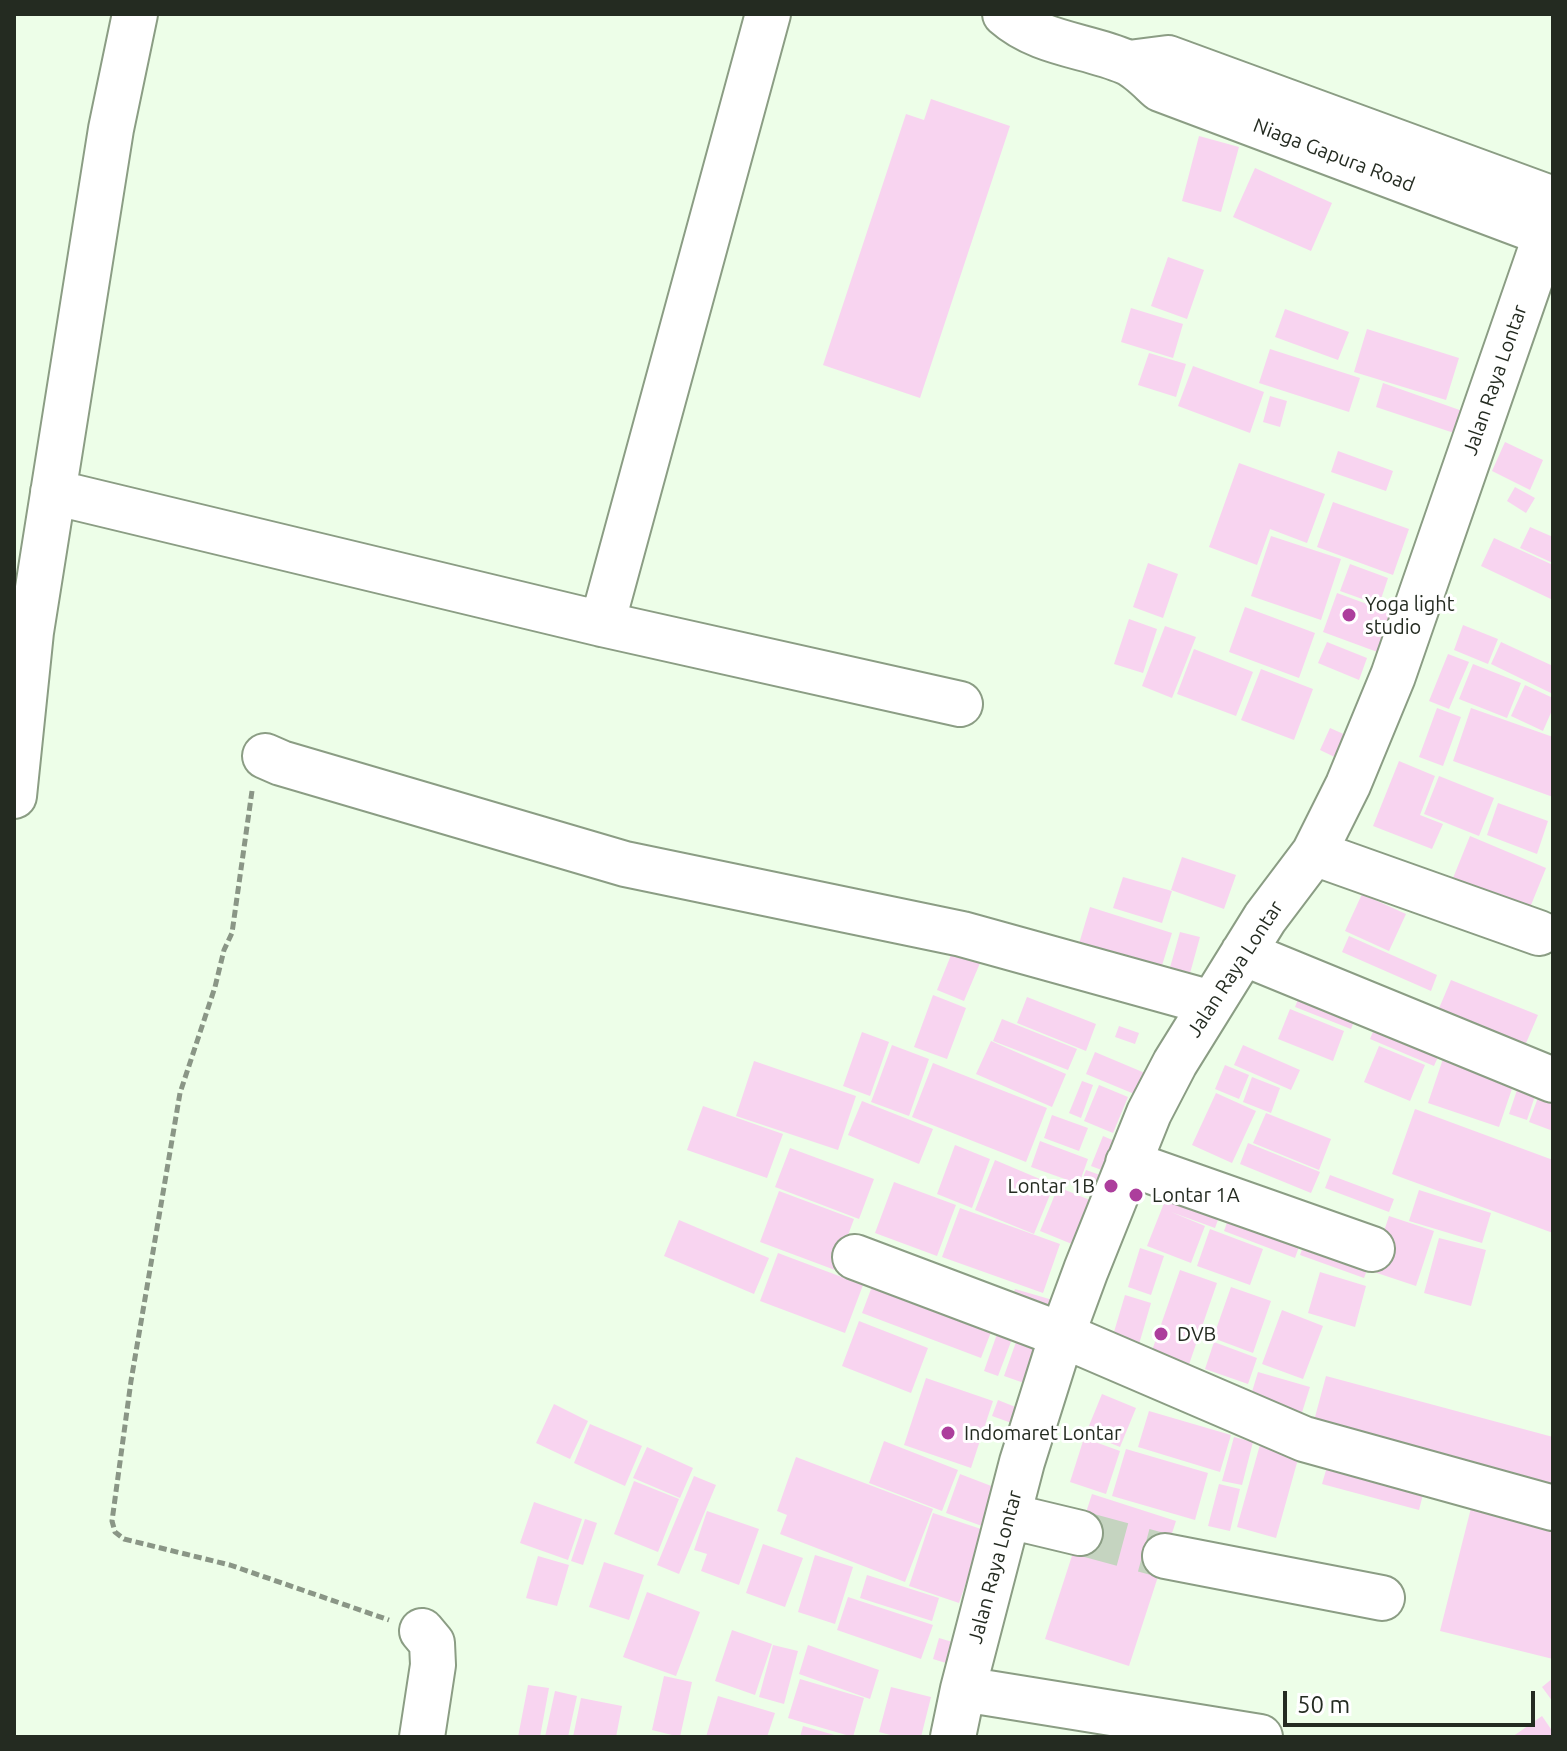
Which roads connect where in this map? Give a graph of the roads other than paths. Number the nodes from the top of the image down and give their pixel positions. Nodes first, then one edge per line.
1 (135, 14) edge
2 (768, 14) edge
3 (1005, 14) edge
4 (1551, 216) edge
5 (53, 492) junction
6 (602, 624) junction
7 (960, 704) dead end
8 (265, 756) road end
9 (14, 796) edge
10 (1314, 853) junction
11 (1539, 933) dead end
12 (1243, 953) junction
13 (1211, 1003) junction
14 (1553, 1080) edge
15 (1128, 1163) junction
16 (1372, 1249) dead end
17 (855, 1257) dead end
18 (1062, 1335) junction
19 (1553, 1508) edge
20 (1009, 1516) junction
21 (1080, 1533) tunnel mouth
22 (1165, 1556) tunnel mouth
23 (1382, 1598) dead end
24 (422, 1631) road end
25 (963, 1689) junction
26 (422, 1737) edge
27 (953, 1737) edge
28 (1028, 1737) edge
29 (1110, 1737) edge
30 (1260, 1737) edge

1 - 5 street
2 - 6 street
3 - 4 street, Niaga Gapura Road
4 - 10 street, Jalan Raya Lontar
5 - 6 street
5 - 9 street
6 - 7 street
8 - 13 street
10 - 11 street
10 - 12 street, Jalan Raya Lontar
12 - 13 street, Jalan Raya Lontar
12 - 14 street
13 - 15 street, Jalan Raya Lontar
15 - 16 street
15 - 18 street, Jalan Raya Lontar
17 - 18 street
18 - 19 street
18 - 20 street, Jalan Raya Lontar
20 - 21 street
20 - 25 street, Jalan Raya Lontar
22 - 23 street
24 - 26 street
25 - 27 street, Jalan Raya Lontar
25 - 30 street
28 - 29 street

